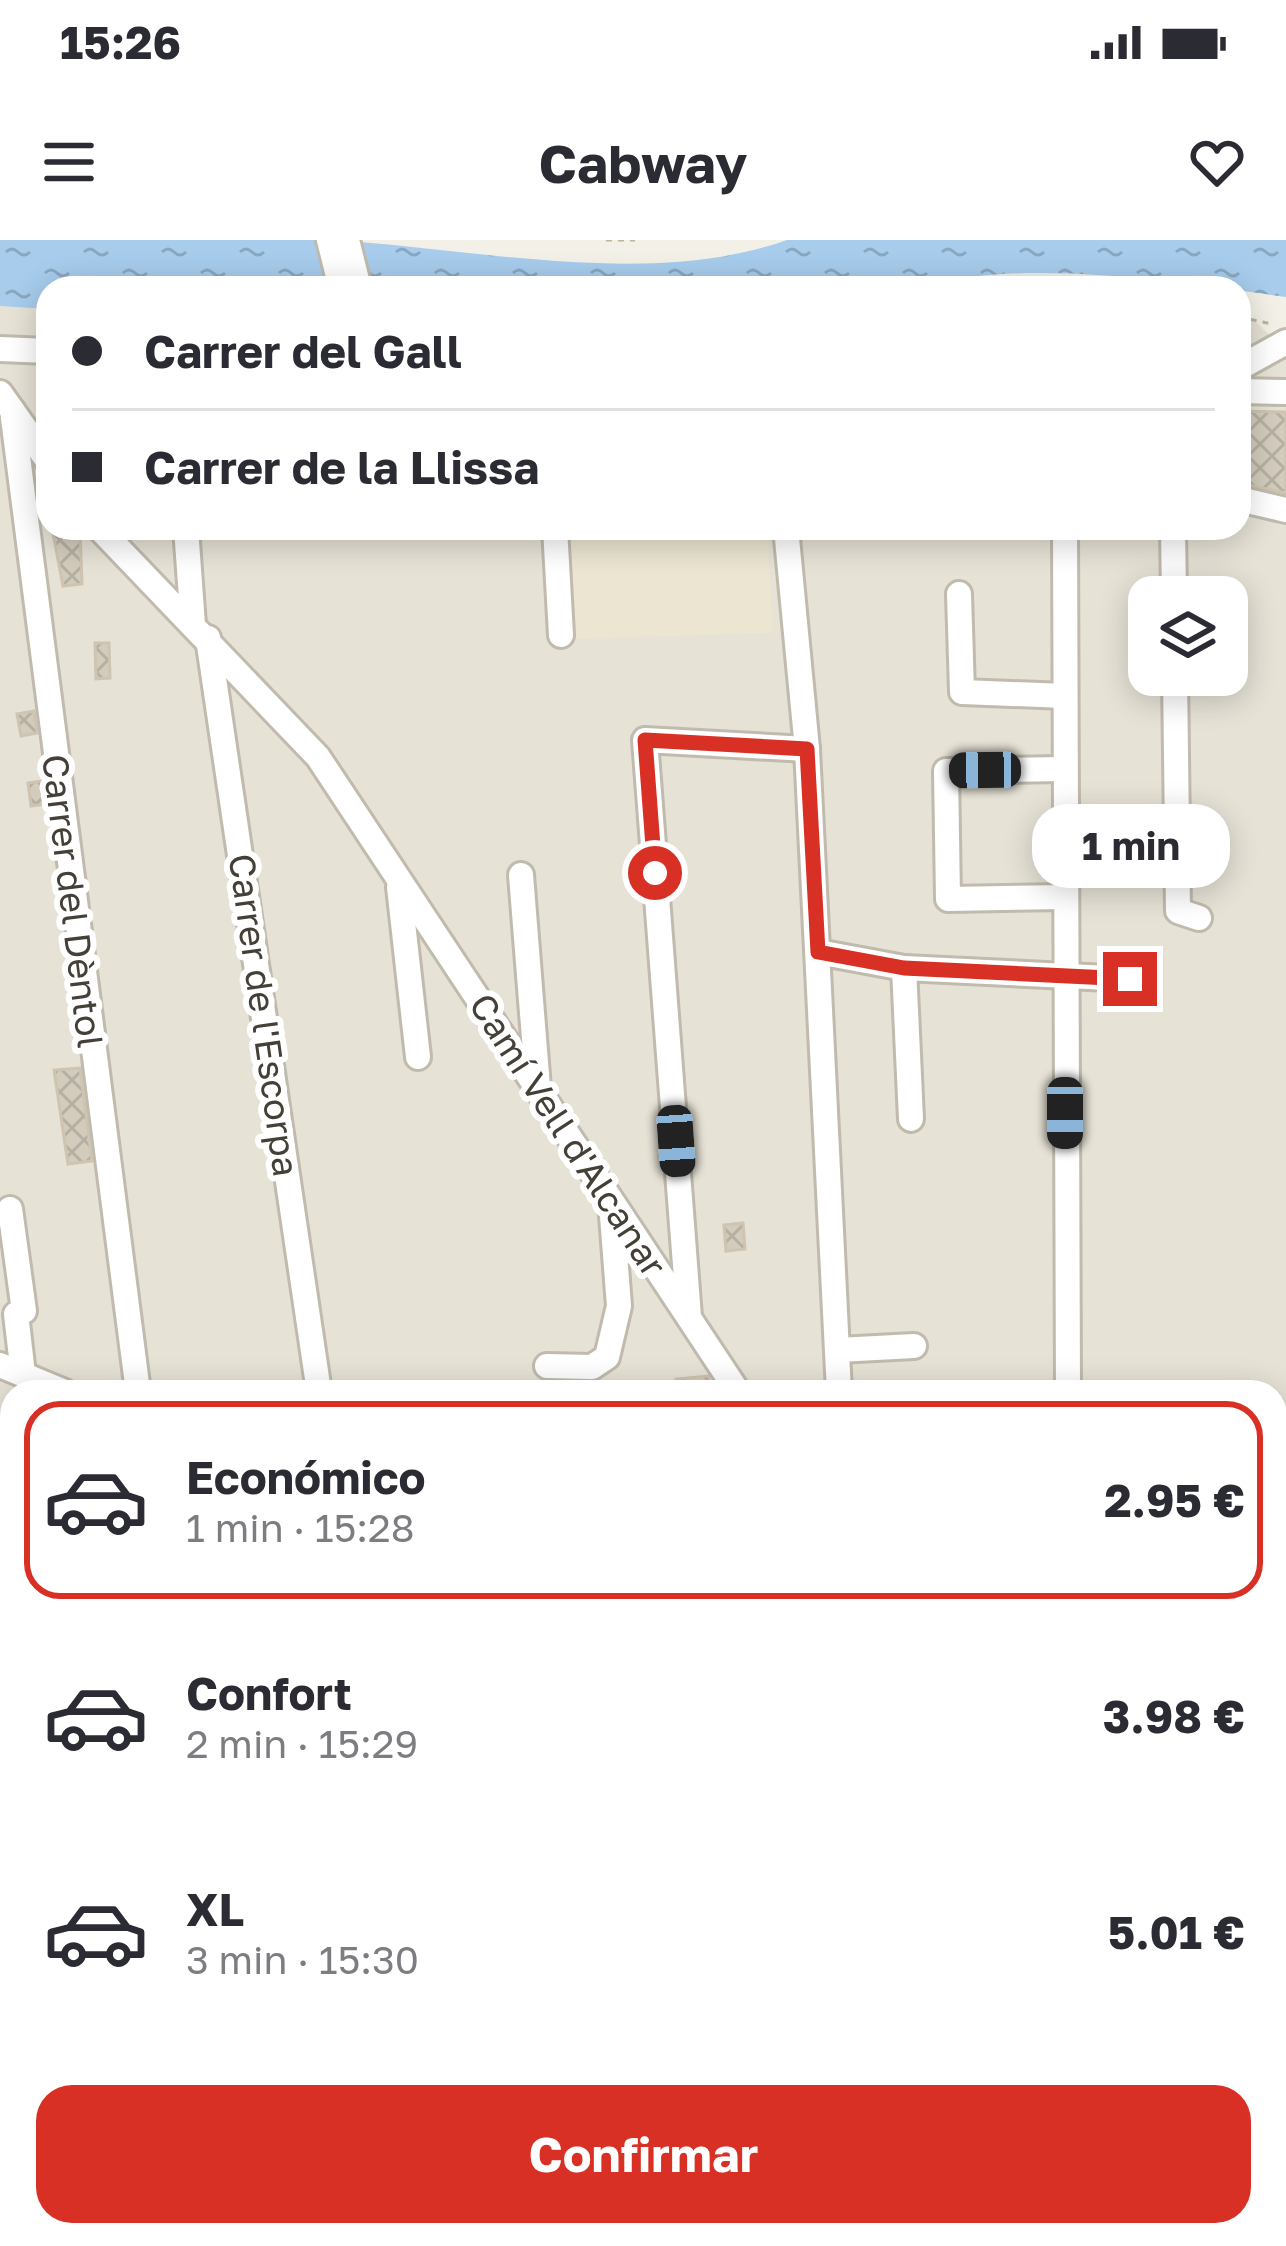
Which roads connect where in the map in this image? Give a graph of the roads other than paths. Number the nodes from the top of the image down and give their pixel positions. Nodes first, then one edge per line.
1 (328, 240) edge
2 (347, 240) edge
3 (338, 276) edge
4 (356, 276) edge
5 (1286, 345) edge
6 (0, 349) edge
7 (36, 350) edge
8 (1251, 363) edge
9 (1251, 392) edge
10 (1286, 392) edge
11 (6, 401) edge
12 (36, 444) edge
13 (1251, 502) edge
14 (1286, 510) edge
15 (111, 540) edge
16 (188, 540) edge
17 (556, 540) edge
18 (787, 540) edge
19 (1065, 540) edge
20 (1173, 540) edge
21 (1174, 576) edge
22 (959, 594) dead end
23 (201, 631) junction
24 (561, 635) dead end
25 (1065, 696) junction
26 (1175, 696) edge
27 (807, 749) junction
28 (1065, 769) junction
29 (520, 875) dead end
30 (398, 879) junction
31 (1065, 897) junction
32 (1199, 918) dead end
33 (818, 952) junction
34 (904, 968) junction
35 (1065, 977) junction
36 (1130, 979) dead end
37 (418, 1057) dead end
38 (538, 1090) junction
39 (911, 1118) dead end
40 (611, 1201) junction
41 (10, 1209) dead end
42 (689, 1318) junction
43 (914, 1346) dead end
44 (838, 1350) junction
45 (547, 1366) dead end
46 (7, 1372) edge
47 (136, 1380) edge
48 (317, 1380) edge
49 (730, 1380) edge
50 (839, 1380) edge
51 (1068, 1380) edge

1 - 3 street
2 - 4 street
5 - 8 street
6 - 7 street
9 - 10 street
11 - 12 street
11 - 47 street, Carrer del Dèntol
13 - 14 street
15 - 23 street, Camí Vell d'Alcanar
16 - 23 street, Carrer de l'Escorpa
17 - 24 street
18 - 27 street
19 - 25 street
20 - 21 street
22 - 25 street
23 - 30 street, Camí Vell d'Alcanar
23 - 48 street, Carrer de l'Escorpa
25 - 28 street
26 - 32 street
27 - 33 street
27 - 42 street
28 - 31 street
28 - 31 street
29 - 38 street
30 - 37 street, Camí Vell d'Alcanar
30 - 38 street, Camí Vell d'Alcanar
31 - 35 street
33 - 34 street
33 - 44 street
34 - 35 street
34 - 39 street
35 - 36 street
35 - 51 street
38 - 40 street, Camí Vell d'Alcanar
40 - 42 street, Camí Vell d'Alcanar
40 - 45 street
41 - 46 street
42 - 49 street, Camí Vell d'Alcanar
43 - 44 street
44 - 50 street

